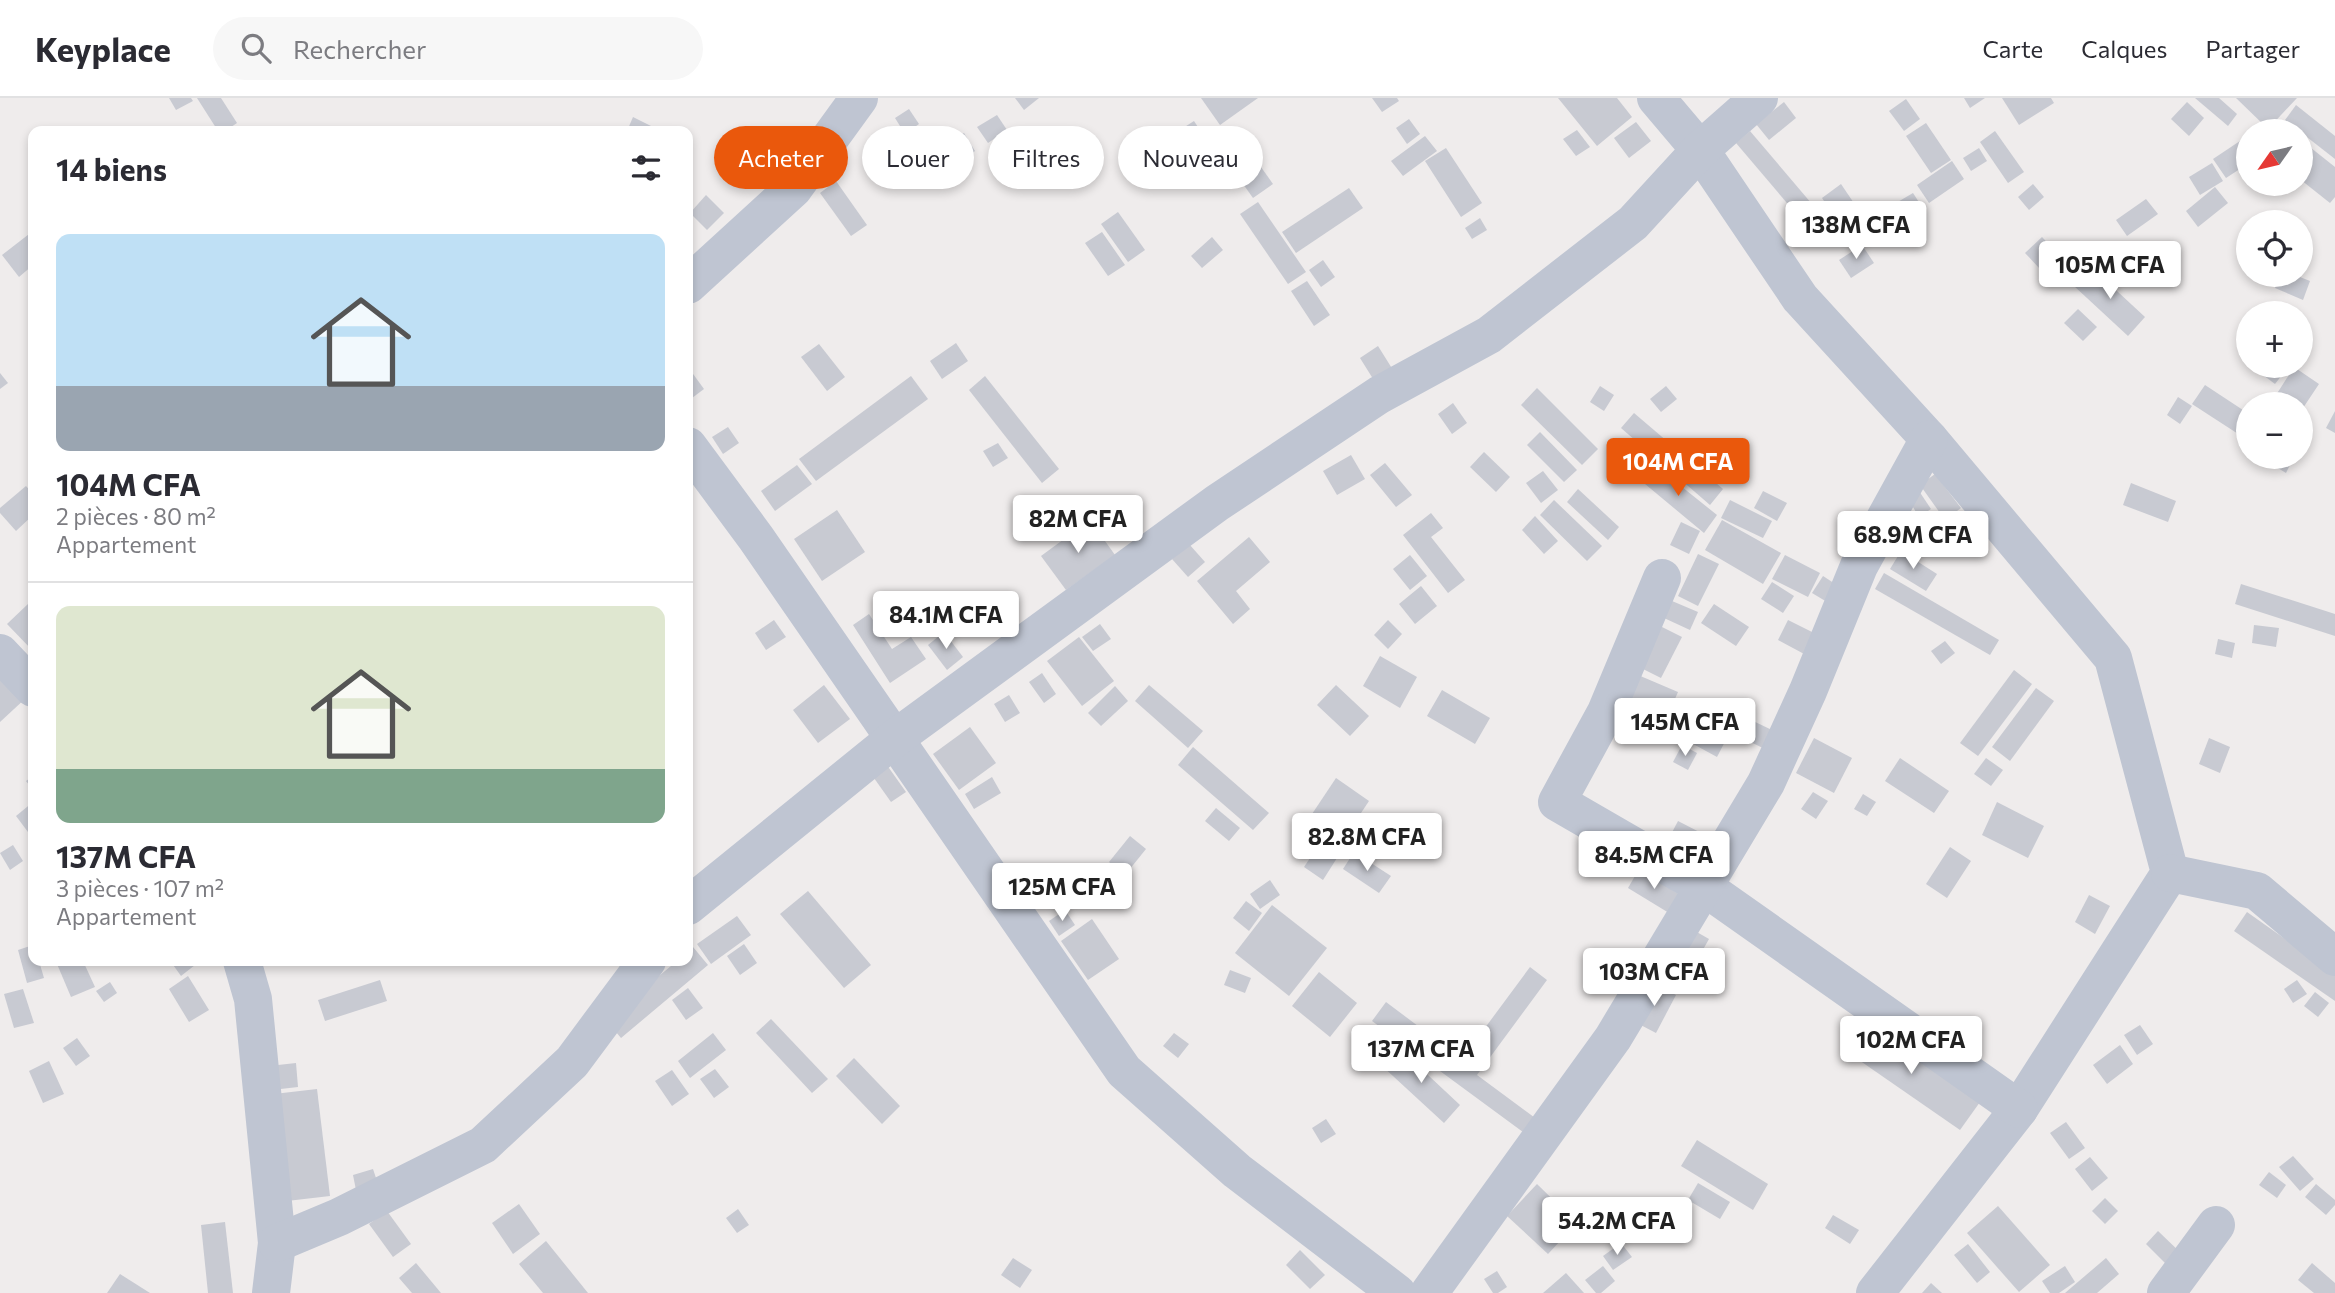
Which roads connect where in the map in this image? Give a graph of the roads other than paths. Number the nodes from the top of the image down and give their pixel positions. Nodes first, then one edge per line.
1 (859, 98) edge
2 (1656, 98) edge
3 (1759, 98) edge
4 (1700, 150) junction
5 (693, 280) edge
6 (1929, 439) junction
7 (693, 453) edge
8 (1662, 578) dead end
9 (0, 653) edge
10 (28, 683) edge
11 (894, 739) junction
12 (2170, 873) junction
13 (1704, 887) junction
14 (693, 902) edge
15 (2335, 957) edge
16 (243, 966) edge
17 (643, 966) edge
18 (2019, 1109) junction
19 (2216, 1225) dead end
20 (277, 1243) junction
21 (271, 1293) edge
22 (1397, 1293) edge
23 (1429, 1293) edge
24 (1875, 1293) edge
25 (2166, 1293) edge

1 - 5 street
2 - 4 street
3 - 4 street
4 - 6 street
4 - 11 street
6 - 12 street
6 - 13 street
7 - 11 street
8 - 13 street
9 - 10 street
11 - 14 street
11 - 22 street
12 - 15 street
12 - 18 street
13 - 18 street
13 - 23 street
16 - 20 street
17 - 20 street
18 - 24 street
19 - 25 street
20 - 21 street

